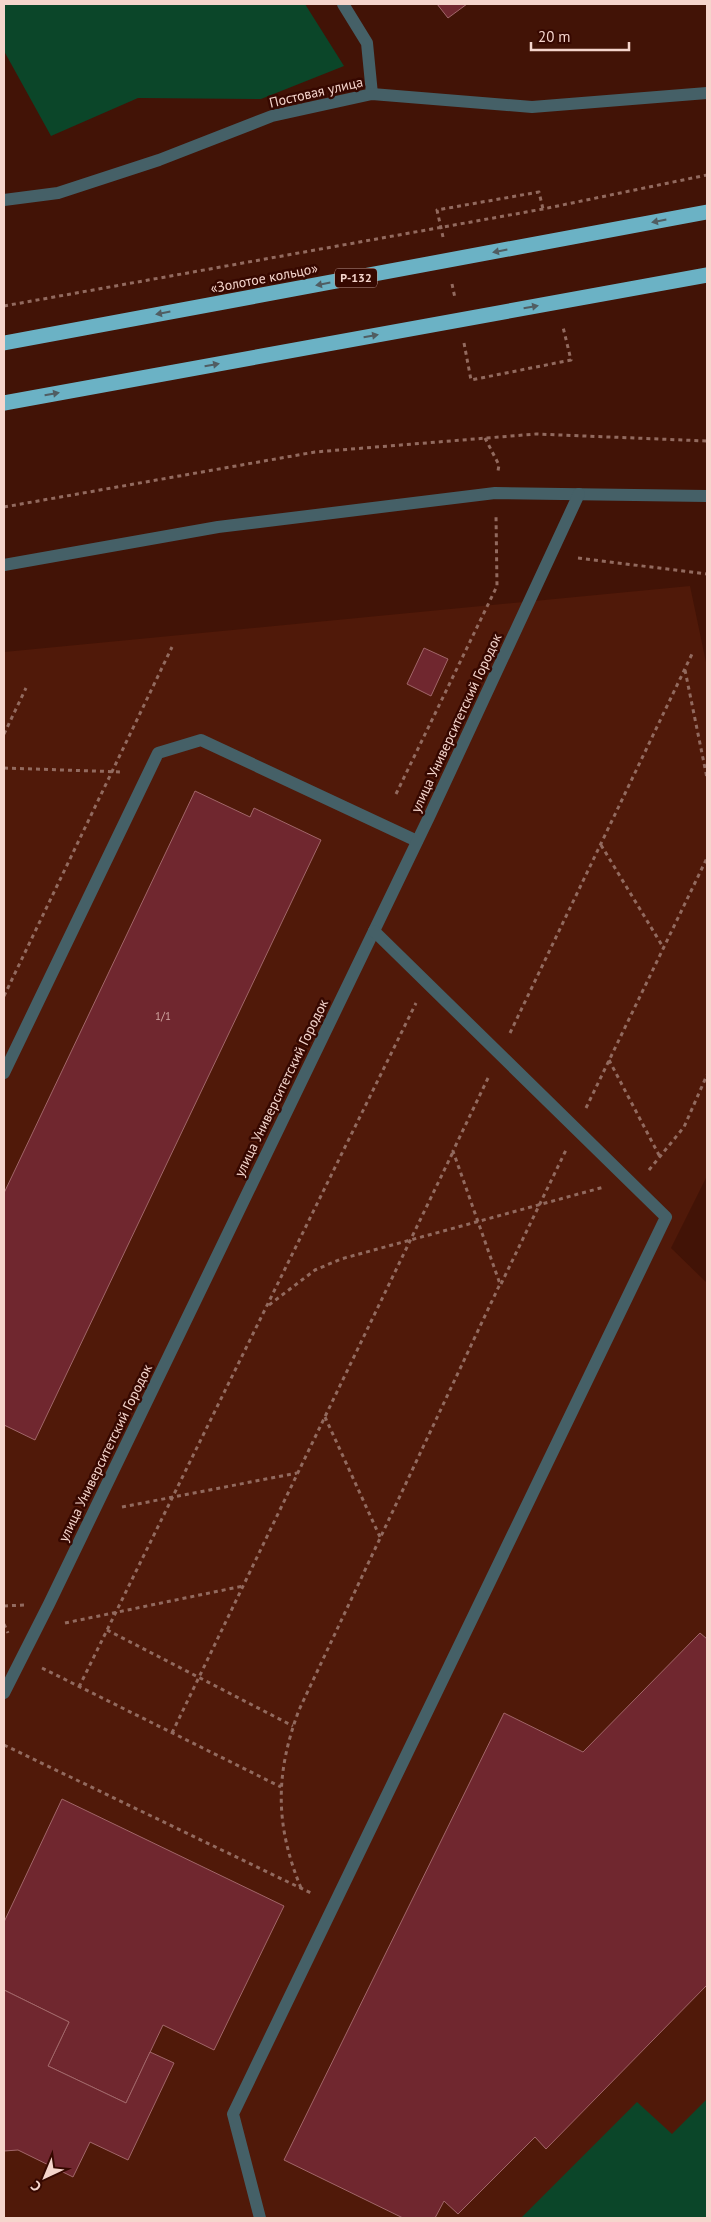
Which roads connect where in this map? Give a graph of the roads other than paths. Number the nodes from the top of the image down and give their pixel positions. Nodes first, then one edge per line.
1 (343, 4) edge
2 (372, 94) junction
3 (707, 94) edge
4 (4, 200) edge
5 (707, 212) edge
6 (707, 275) edge
7 (4, 343) edge
8 (4, 403) edge
9 (578, 494) junction
10 (707, 496) edge
11 (4, 565) edge
12 (417, 841) junction
13 (374, 931) junction
14 (4, 1073) edge
15 (4, 1693) edge
16 (260, 2218) edge

1 - 2 street
2 - 3 street, Постовая улица
2 - 4 street, Постовая улица
5 -> 7 highway, «Золотое кольцо» / Р-132
8 -> 6 highway
9 - 10 street
9 - 11 street
9 - 12 street, улица Университетский Городок
12 - 13 street, улица Университетский Городок
12 - 14 street
13 - 15 street, улица Университетский Городок
13 - 16 street

